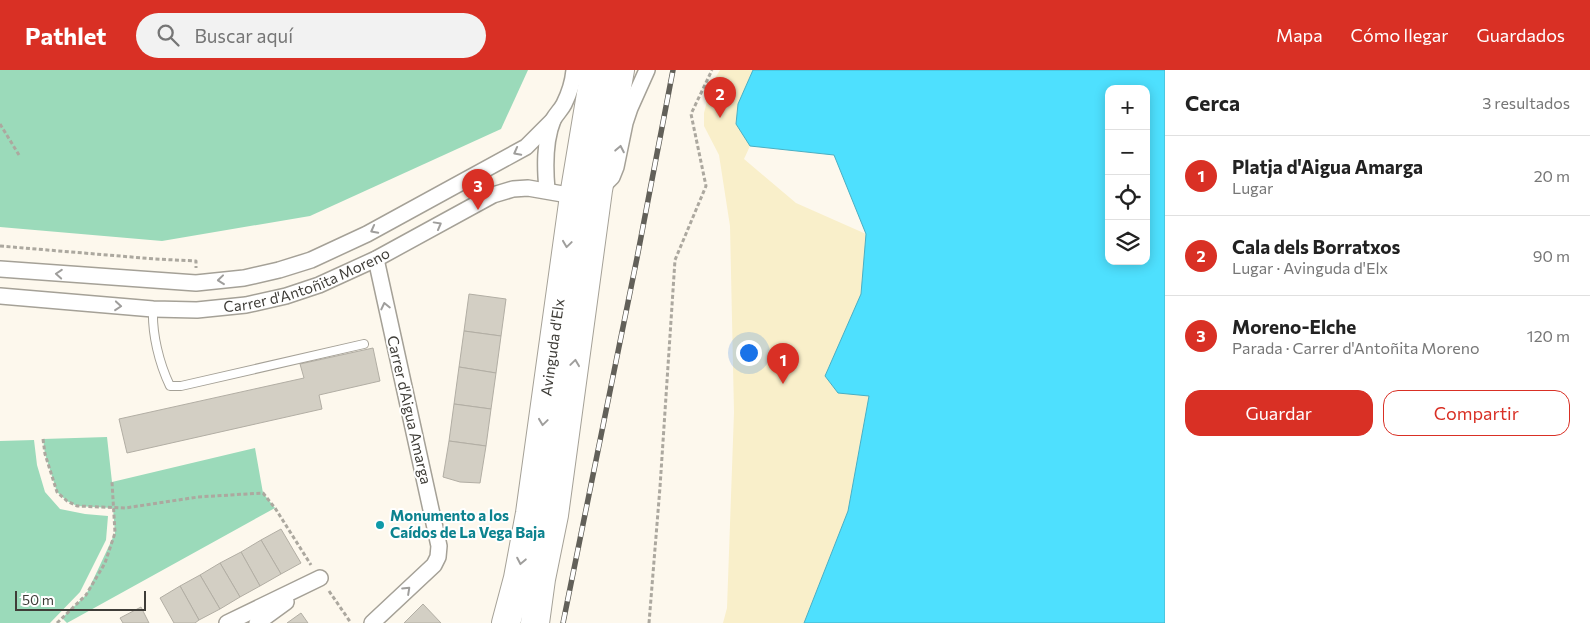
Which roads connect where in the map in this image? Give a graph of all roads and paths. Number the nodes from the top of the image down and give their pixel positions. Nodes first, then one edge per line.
1 (574, 70) edge
2 (595, 70) edge
3 (620, 70) edge
4 (647, 70) edge
5 (712, 70) edge
6 (553, 120) junction
7 (0, 124) edge
8 (19, 155) dead end
9 (547, 190) junction
10 (586, 193) junction
11 (0, 246) edge
12 (376, 259) junction
13 (188, 266) dead end
14 (204, 266) dead end
15 (0, 269) edge
16 (196, 269) junction
17 (0, 296) edge
18 (153, 309) junction
19 (364, 344) dead end
20 (43, 439) dead end
21 (112, 482) dead end
22 (113, 508) junction
23 (320, 578) junction
24 (541, 579) junction
25 (331, 594) dead end
26 (353, 622) edge
27 (58, 623) edge
28 (226, 623) edge
29 (257, 623) edge
30 (372, 623) edge
31 (506, 623) edge
32 (526, 623) edge
33 (536, 623) edge
34 (649, 623) edge

1 - 6 street
2 - 10 highway, Avinguda d'Elx
3 - 10 highway, Avinguda d'Elx
10 -> 4 street
5 - 34 path
6 - 9 street
6 -> 15 street, Carrer d'Antoñita Moreno
7 - 8 path
9 - 10 street, Carrer d'Antoñita Moreno
12 -> 9 street, Carrer d'Antoñita Moreno
24 -> 10 highway, Avinguda d'Elx
10 -> 31 highway, Avinguda d'Elx
11 - 16 path
12 - 18 street, Carrer d'Antoñita Moreno
30 -> 12 street, Carrer d'Aigua Amarga
13 - 16 path
14 - 16 path
17 -> 18 street, Carrer d'Antoñita Moreno
18 - 19 lane
20 - 22 path
21 - 22 path
22 - 23 path
22 - 27 path
23 - 28 street
23 - 29 street
24 - 32 highway
24 - 33 highway
25 - 26 path

